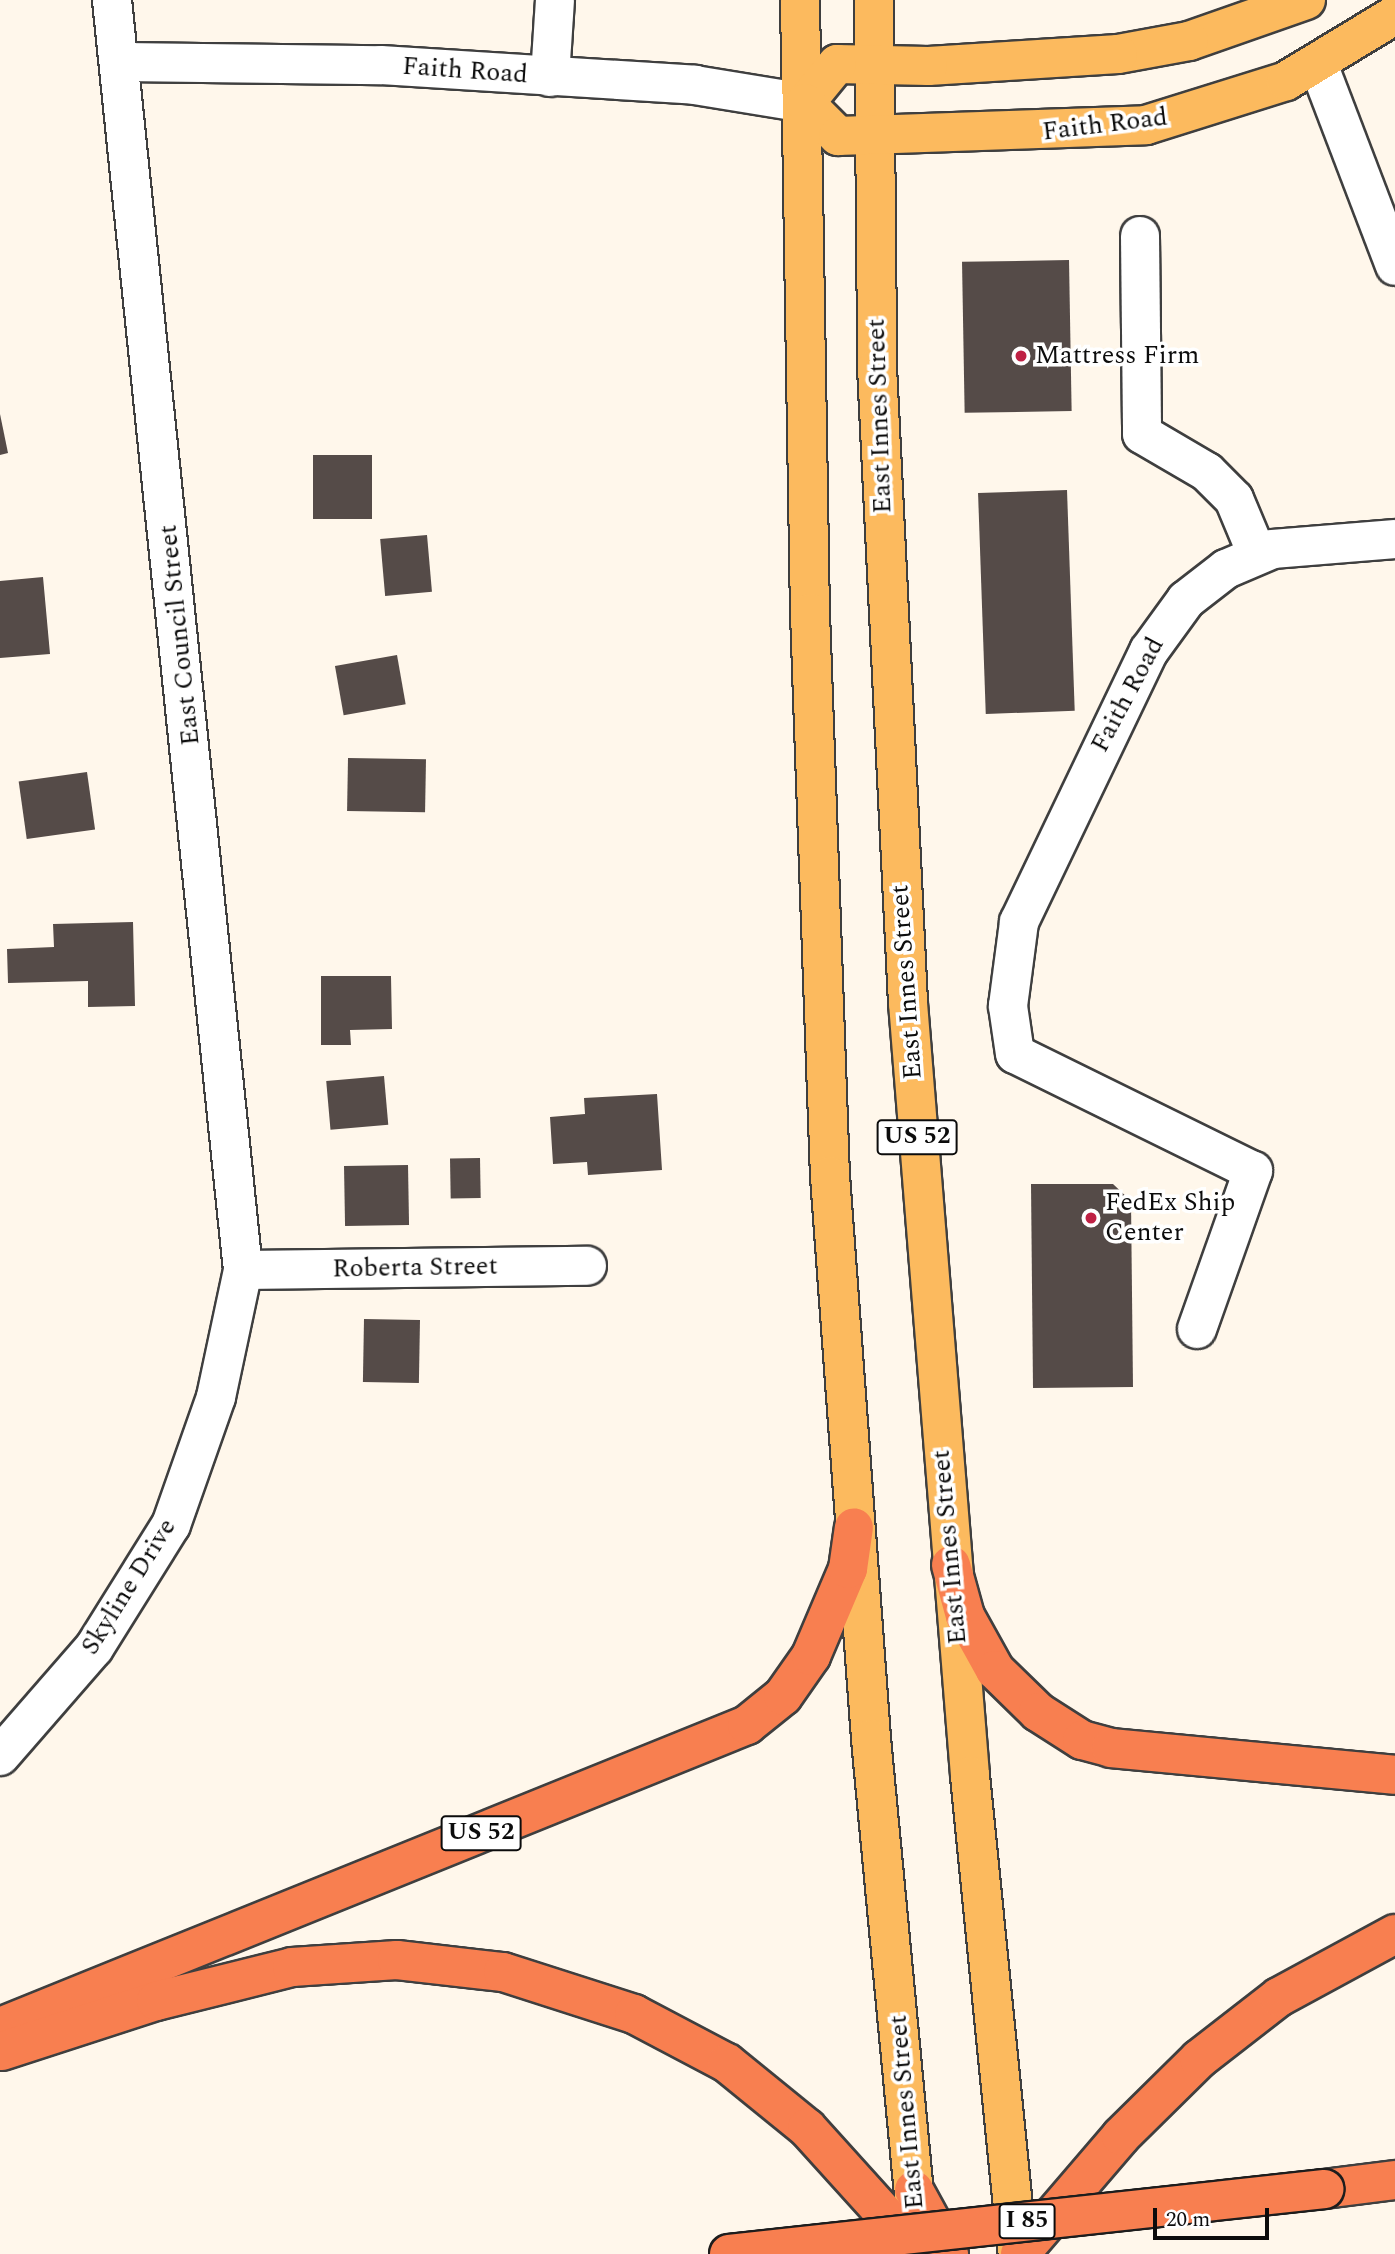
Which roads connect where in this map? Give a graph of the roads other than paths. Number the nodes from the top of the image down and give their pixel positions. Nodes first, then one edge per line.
1 (112, 0) edge
2 (555, 0) edge
3 (800, 0) edge
4 (874, 0) edge
5 (1306, 0) edge
6 (1395, 15) edge
7 (124, 62) junction
8 (1318, 64) junction
9 (874, 67) junction
10 (550, 77) junction
11 (805, 103) junction
12 (873, 138) junction
13 (1140, 236) dead end
14 (1395, 266) edge
15 (1395, 539) edge
16 (1257, 554) junction
17 (587, 1266) dead end
18 (243, 1270) junction
19 (1197, 1329) dead end
20 (854, 1527) junction
21 (951, 1566) junction
22 (0, 1756) edge
23 (1395, 1775) edge
24 (1395, 1934) edge
25 (0, 2027) edge
26 (0, 2052) edge
27 (1395, 2180) edge
28 (914, 2190) junction
29 (1014, 2205) junction
30 (729, 2254) edge
31 (921, 2254) edge
32 (948, 2254) edge
33 (996, 2254) edge
34 (1019, 2254) edge

1 - 7 street, East Council Street
2 - 10 street
3 - 11 main road, East Innes Street / US 52
4 - 9 main road, East Innes Street / US 52
5 - 9 main road
6 - 8 main road, Faith Road
7 - 10 street, Faith Road
7 - 18 street, East Council Street
8 - 12 main road, Faith Road
8 - 14 street
9 - 11 main road
9 - 12 main road, East Innes Street / US 52
10 - 11 street, Faith Road
11 - 12 main road, Faith Road
11 - 20 main road, East Innes Street / US 52
12 - 21 main road, East Innes Street / US 52
13 - 16 street
15 - 16 street, Faith Road
16 - 19 street, Faith Road
17 - 18 street, Roberta Street
18 - 22 street, Skyline Drive
20 - 25 highway, US 52
20 - 28 main road, East Innes Street
21 - 23 highway
21 - 29 main road, East Innes Street / US 52
24 - 34 highway
26 - 31 highway
27 - 30 highway, I 85, bridge
28 - 31 main road, East Innes Street
28 - 32 highway
29 - 33 highway, US 52
29 - 34 main road, East Innes Street

